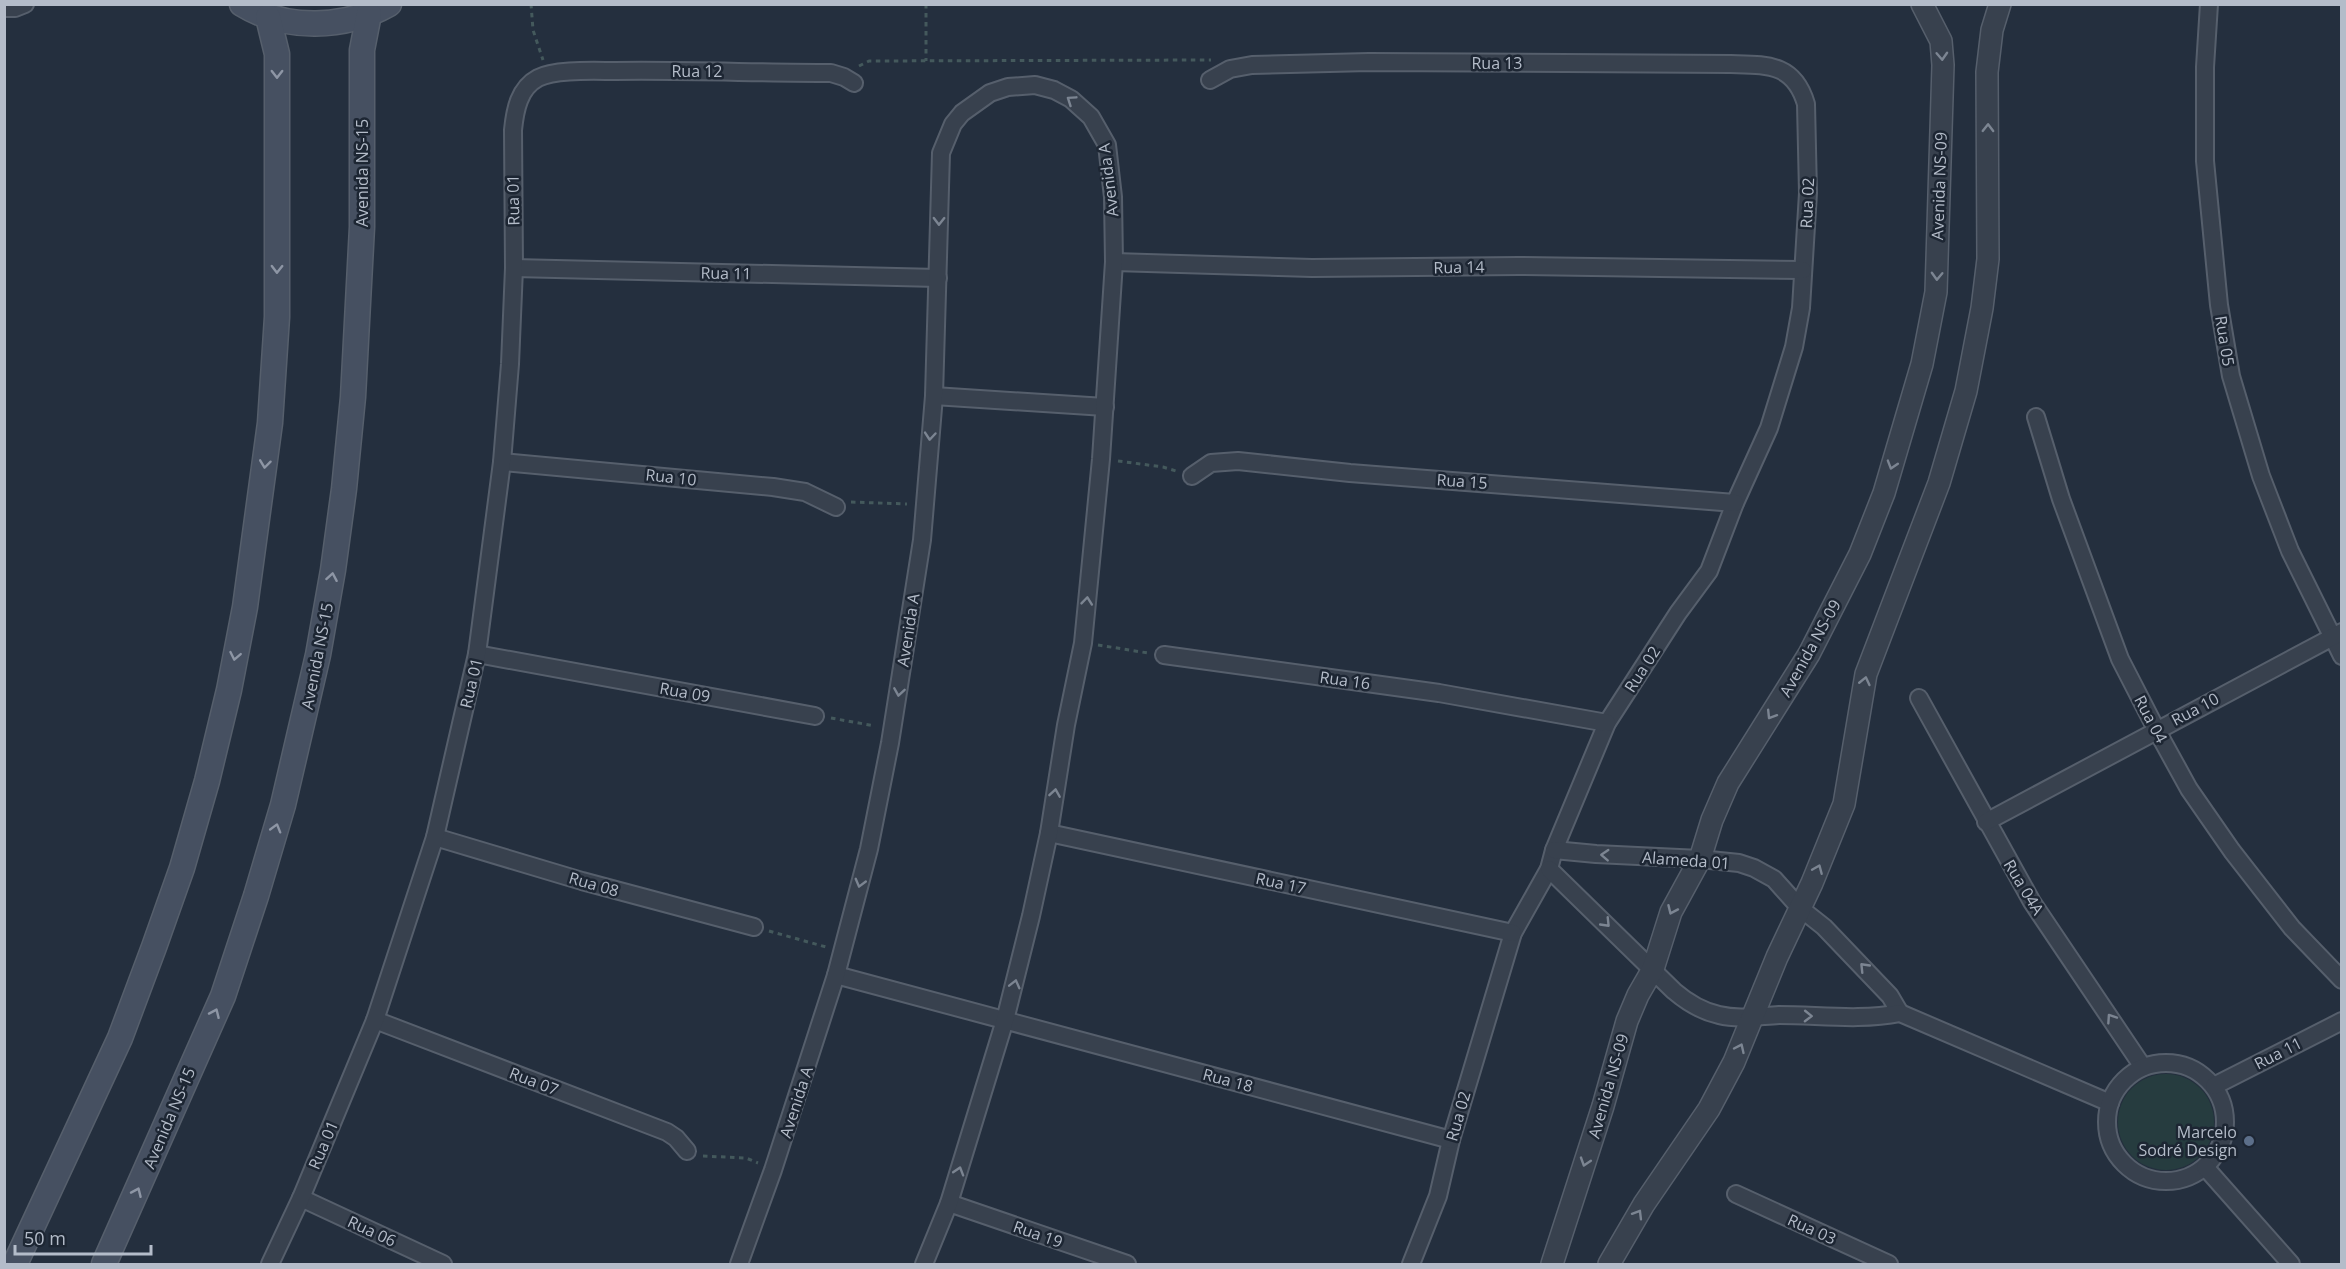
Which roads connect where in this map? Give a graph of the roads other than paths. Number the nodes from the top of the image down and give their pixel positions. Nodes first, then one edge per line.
1 (25, 4) edge
2 (242, 4) edge
3 (1922, 4) edge
4 (2000, 4) edge
5 (2209, 4) edge
6 (4, 8) edge
7 (379, 9) edge
8 (268, 17) junction
9 (1786, 72) joint
10 (544, 76) joint
11 (849, 80) road end
12 (1210, 80) dead end
13 (1114, 262) junction
14 (514, 268) junction
15 (1803, 270) junction
16 (938, 278) junction
17 (934, 396) junction
18 (1105, 407) junction
19 (2036, 417) dead end
20 (502, 462) junction
21 (1192, 476) road end
22 (1735, 503) junction
23 (836, 507) road end
24 (2336, 634) edge
25 (477, 654) junction
26 (1164, 656) road end
27 (2342, 656) edge
28 (1919, 698) dead end
29 (815, 716) road end
30 (1607, 723) junction
31 (2156, 729) junction
32 (1986, 822) junction
33 (1049, 833) junction
34 (435, 837) junction
35 (1554, 850) junction
36 (1700, 859) junction
37 (1549, 868) junction
38 (1800, 908) junction
39 (754, 927) road end
40 (1513, 933) junction
41 (1653, 969) junction
42 (836, 975) junction
43 (2342, 980) edge
44 (1900, 1013) junction
45 (1754, 1018) junction
46 (375, 1020) junction
47 (1005, 1020) junction
48 (2342, 1021) edge
49 (2143, 1067) junction
50 (2214, 1086) junction
51 (2110, 1103) junction
52 (1451, 1140) junction
53 (687, 1152) road end
54 (2205, 1167) junction
55 (1736, 1194) dead end
56 (301, 1198) junction
57 (949, 1203) junction
58 (15, 1264) edge
59 (104, 1264) edge
60 (270, 1264) edge
61 (443, 1264) edge
62 (739, 1264) edge
63 (924, 1264) edge
64 (1127, 1264) edge
65 (1411, 1264) edge
66 (1552, 1264) edge
67 (1609, 1264) edge
68 (1889, 1264) edge
69 (2291, 1264) edge

1 - 6 street
2 - 8 main road, Avenida NS-15
3 -> 36 street, Avenida NS-09
38 -> 4 street
5 - 24 street, Rua 05
7 - 8 main road, Avenida NS-15
59 -> 7 main road, Avenida NS-15
8 -> 58 main road
9 - 12 street, Rua 13
9 - 15 street, Rua 02
10 - 11 street, Rua 12
10 - 14 street, Rua 01
13 - 15 street, Rua 14
13 -> 16 street, Avenida A
13 - 18 street, Avenida A
14 - 16 street, Rua 11
14 - 20 street, Rua 01
15 - 22 street, Rua 02
16 - 17 street, Avenida A
17 - 18 street
17 -> 42 street, Avenida A
33 -> 18 street, Avenida A
19 - 31 street, Rua 04
20 - 23 street, Rua 10
20 - 25 street, Rua 01
21 - 22 street, Rua 15
22 - 30 street, Rua 02
24 - 27 street, Rua 05
24 - 31 street, Rua 10
25 - 29 street, Rua 09
25 - 34 street, Rua 01
26 - 30 street, Rua 16
28 - 32 street, Rua 04A
30 - 35 street, Rua 02
31 - 32 street, Rua 10
31 - 43 street, Rua 04
49 -> 32 street, Rua 04A
33 - 40 street, Rua 17
47 -> 33 street, Avenida A
34 - 39 street, Rua 08
34 - 46 street, Rua 01
36 -> 35 street, Alameda 01
35 - 37 street, Rua 02
36 - 38 street, Alameda 01
36 -> 41 street, Avenida NS-09
37 - 40 street, Rua 02
37 -> 41 street
44 -> 38 street, Alameda 01
38 - 45 street
40 - 52 street, Rua 02
41 - 45 street
41 -> 66 street, Avenida NS-09
42 - 47 street, Rua 18
42 - 62 street, Avenida A
45 -> 44 street
44 - 51 street
67 -> 45 street
46 - 53 street, Rua 07
46 - 56 street, Rua 01
47 - 52 street, Rua 18
57 -> 47 street, Avenida A
48 - 50 street, Rua 11
49 - 50 street
49 - 51 street
50 - 54 street
51 - 54 street
52 - 65 street, Rua 02
54 - 69 street
55 - 68 street, Rua 03
56 - 60 street, Rua 01
56 - 61 street, Rua 06
57 - 63 street, Avenida A
57 - 64 street, Rua 19

